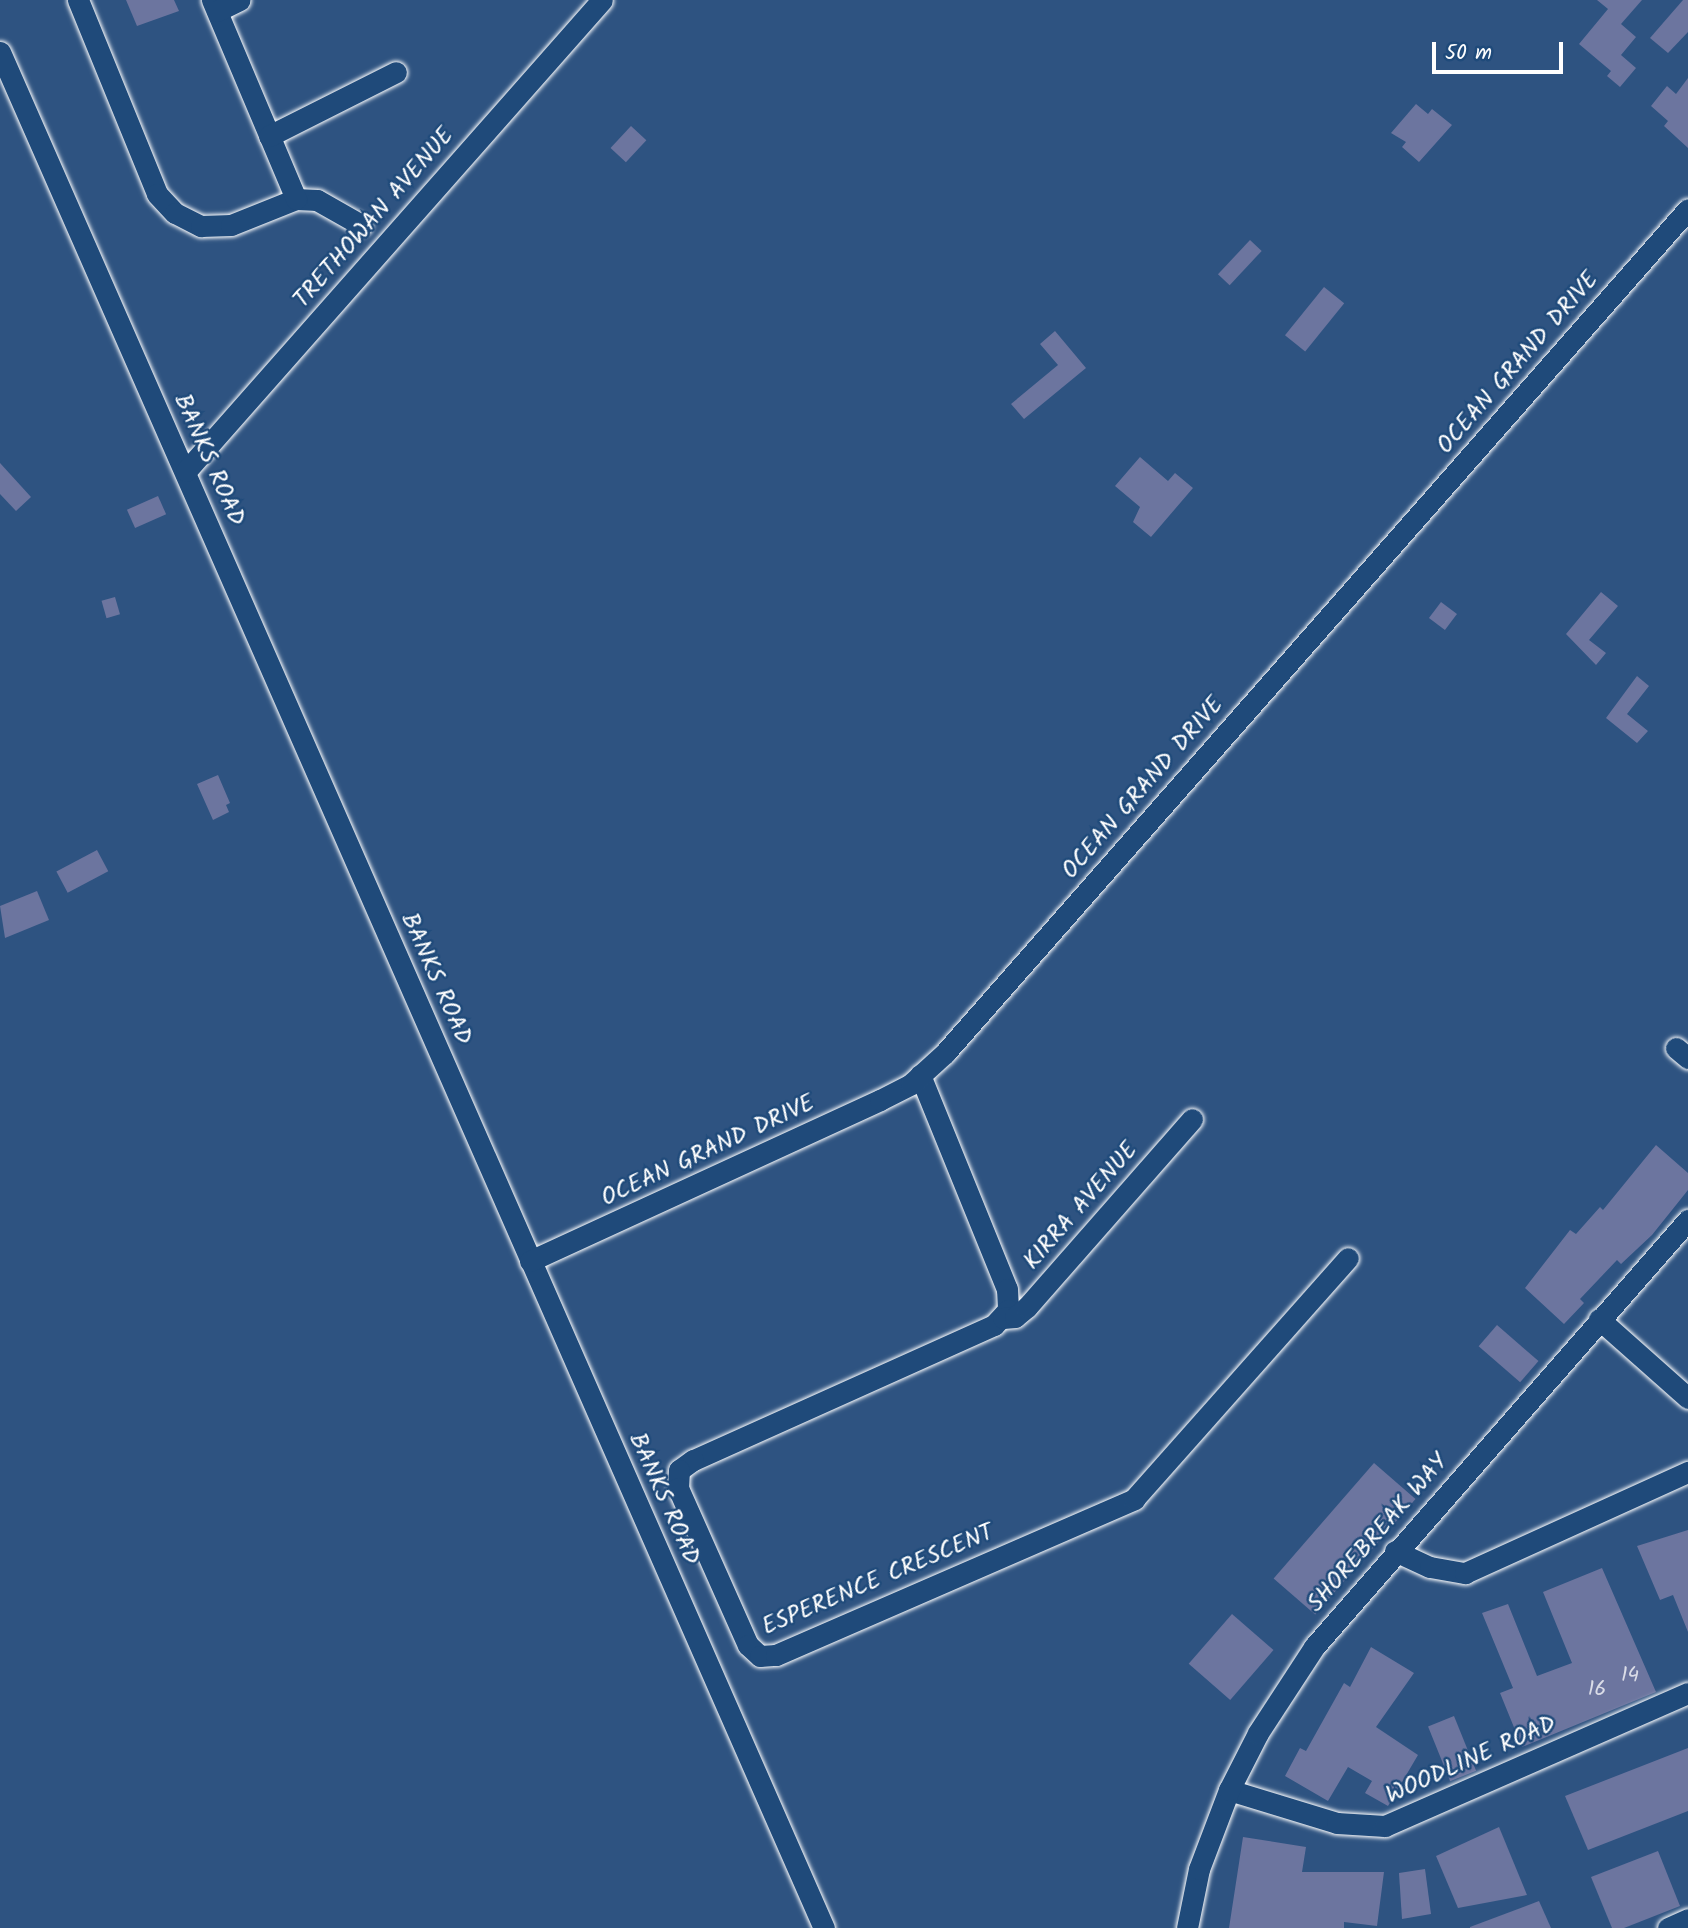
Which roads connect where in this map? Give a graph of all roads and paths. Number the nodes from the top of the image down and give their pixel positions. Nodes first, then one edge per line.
1 (78, 0) edge
2 (240, 0) edge
3 (602, 0) edge
4 (214, 6) edge
5 (0, 52) edge
6 (396, 72) dead end
7 (269, 136) junction
8 (296, 199) junction
9 (1688, 209) edge
10 (361, 225) dead end
11 (186, 471) junction
12 (920, 1075) junction
13 (1192, 1119) dead end
14 (1688, 1220) edge
15 (1348, 1258) dead end
16 (530, 1261) junction
17 (1003, 1318) junction
18 (1600, 1320) junction
19 (1688, 1398) edge
20 (1688, 1472) edge
21 (1395, 1551) junction
22 (1688, 1693) edge
23 (1229, 1790) junction
24 (1688, 1919) edge
25 (824, 1928) edge
26 (1187, 1928) edge
27 (1668, 1928) edge

1 - 8 street
2 - 4 street
3 - 11 street, TRETHOWAN AVENUE
4 - 7 street
5 - 11 street, BANKS ROAD
6 - 7 street
7 - 8 street
8 - 10 street
9 - 12 street, OCEAN GRAND DRIVE
11 - 16 street, BANKS ROAD
12 - 16 street, OCEAN GRAND DRIVE
12 - 17 street
13 - 17 street, KIRRA AVENUE
14 - 18 street, SHOREBREAK WAY
15 - 17 street, ESPERENCE CRESCENT
16 - 25 street, BANKS ROAD
18 - 19 street
18 - 21 street, SHOREBREAK WAY
20 - 21 street
21 - 23 street, SHOREBREAK WAY
22 - 23 street, WOODLINE ROAD
23 - 26 street, SHOREBREAK WAY
24 - 27 street

